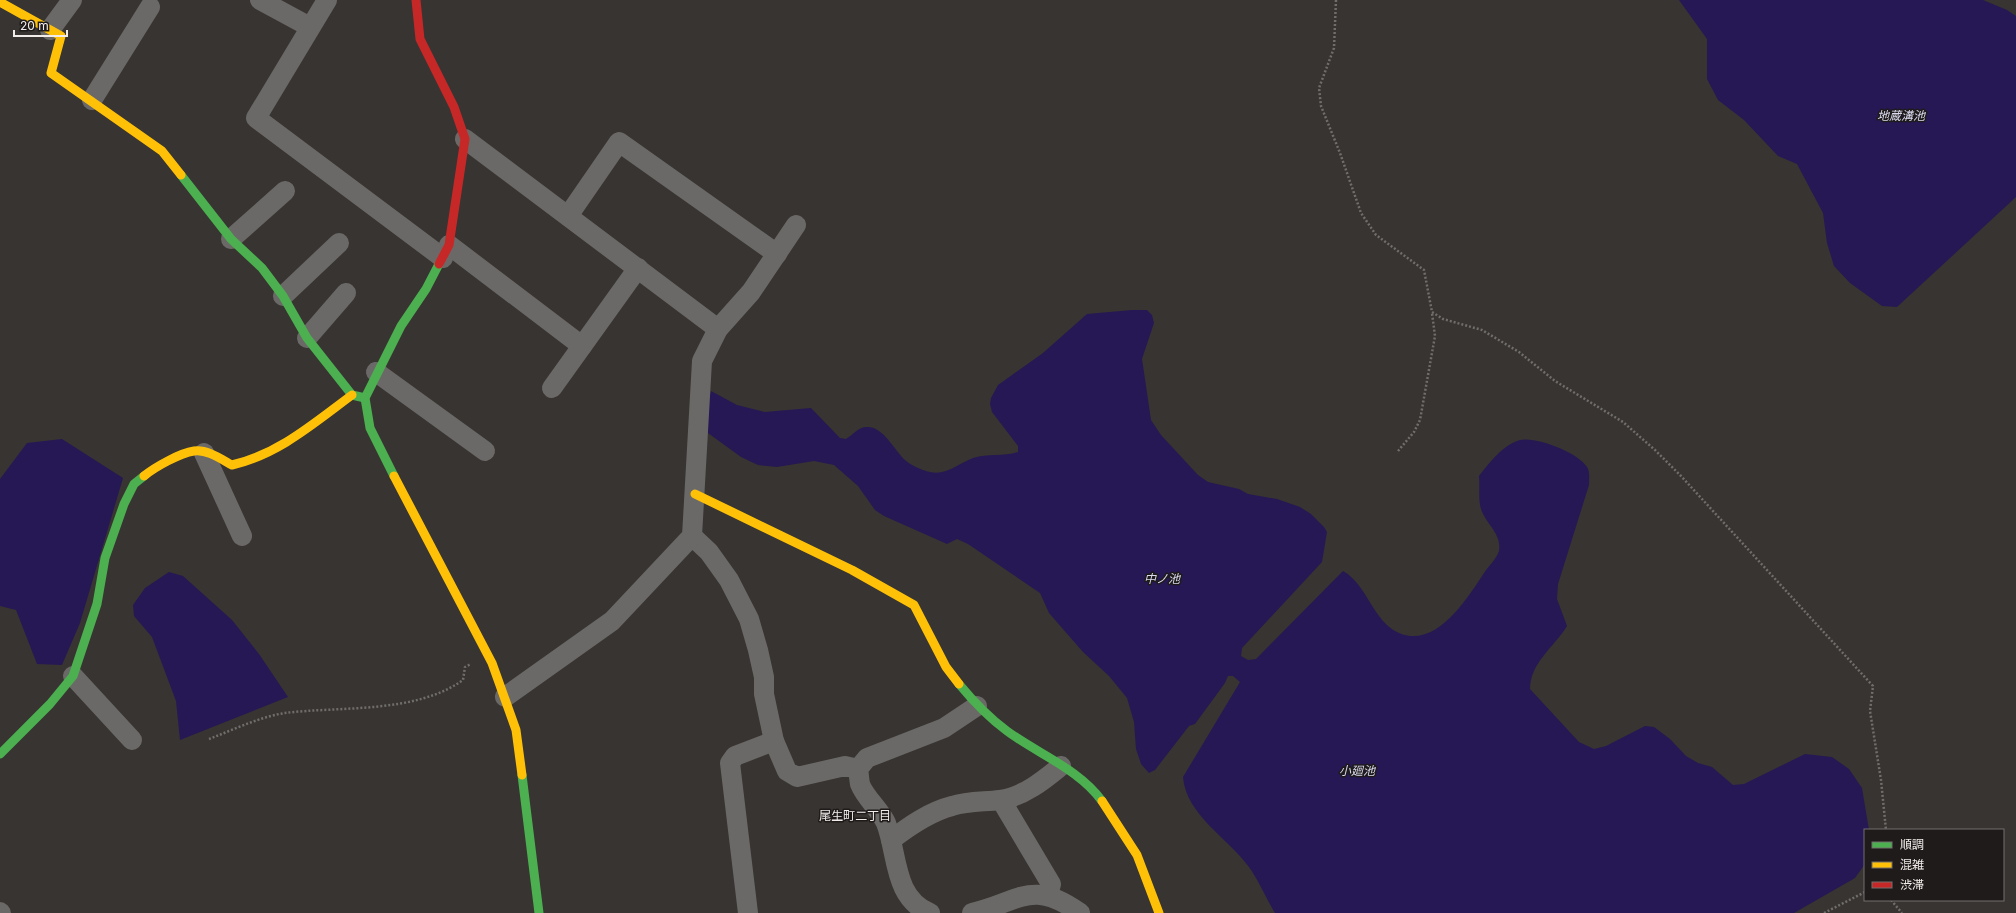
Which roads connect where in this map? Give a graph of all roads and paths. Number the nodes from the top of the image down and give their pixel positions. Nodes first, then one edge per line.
1 (72, 0) edge
2 (260, 0) edge
3 (326, 0) edge
4 (416, 0) edge
5 (1336, 0) edge
6 (0, 2) edge
7 (150, 6) dead end
8 (310, 27) junction
9 (50, 30) junction
10 (92, 100) junction
11 (465, 139) junction
12 (285, 191) dead end
13 (568, 216) junction
14 (796, 225) dead end
15 (231, 239) junction
16 (339, 243) dead end
17 (446, 251) junction
18 (777, 254) junction
19 (638, 268) junction
20 (346, 293) dead end
21 (283, 296) junction
22 (1432, 312) junction
23 (718, 329) junction
24 (307, 338) junction
25 (582, 346) junction
26 (376, 372) junction
27 (552, 388) dead end
28 (352, 395) junction
29 (365, 398) junction
30 (484, 451) dead end
31 (1398, 451) dead end
32 (204, 453) junction
33 (695, 494) junction
34 (242, 536) dead end
35 (692, 536) junction
36 (488, 656) junction
37 (73, 676) junction
38 (505, 697) junction
39 (977, 706) junction
40 (209, 739) dead end
41 (132, 740) dead end
42 (774, 741) junction
43 (0, 754) edge
44 (1061, 766) junction
45 (858, 769) junction
46 (1001, 800) junction
47 (1886, 829) edge
48 (890, 840) junction
49 (1864, 893) edge
50 (1048, 895) junction
51 (1892, 901) edge
52 (539, 913) edge
53 (748, 913) edge
54 (930, 913) edge
55 (972, 913) edge
56 (1080, 913) edge
57 (1160, 913) edge
58 (1824, 913) edge
59 (1902, 913) edge

1 - 9 street
2 - 8 street
3 - 8 street
4 - 11 street
5 - 22 path
6 - 9 street
7 - 10 street
8 - 17 street
9 - 10 street
10 - 15 street
11 - 13 street
11 - 17 street
12 - 15 street
13 - 18 street
13 - 19 street
14 - 18 street
15 - 21 street
16 - 21 street
17 - 25 street
17 - 26 street
18 - 23 street
19 - 23 street
19 - 25 street
20 - 24 street
21 - 24 street
22 - 31 path
22 - 47 path
23 - 33 street
24 - 28 street
25 - 27 street
26 - 29 street
26 - 30 street
28 - 29 street
28 - 32 street
29 - 36 street
32 - 34 street
32 - 37 street
33 - 35 street
33 - 39 street
35 - 38 street
35 - 42 street
36 - 38 street
36 - 40 path
37 - 41 street
37 - 43 street
38 - 52 street
39 - 44 street
39 - 45 street
42 - 45 street
42 - 53 street
44 - 46 street
44 - 57 street
45 - 48 street
46 - 48 street
46 - 50 street
48 - 54 street
49 - 58 path
50 - 55 street
50 - 56 street
51 - 59 path

